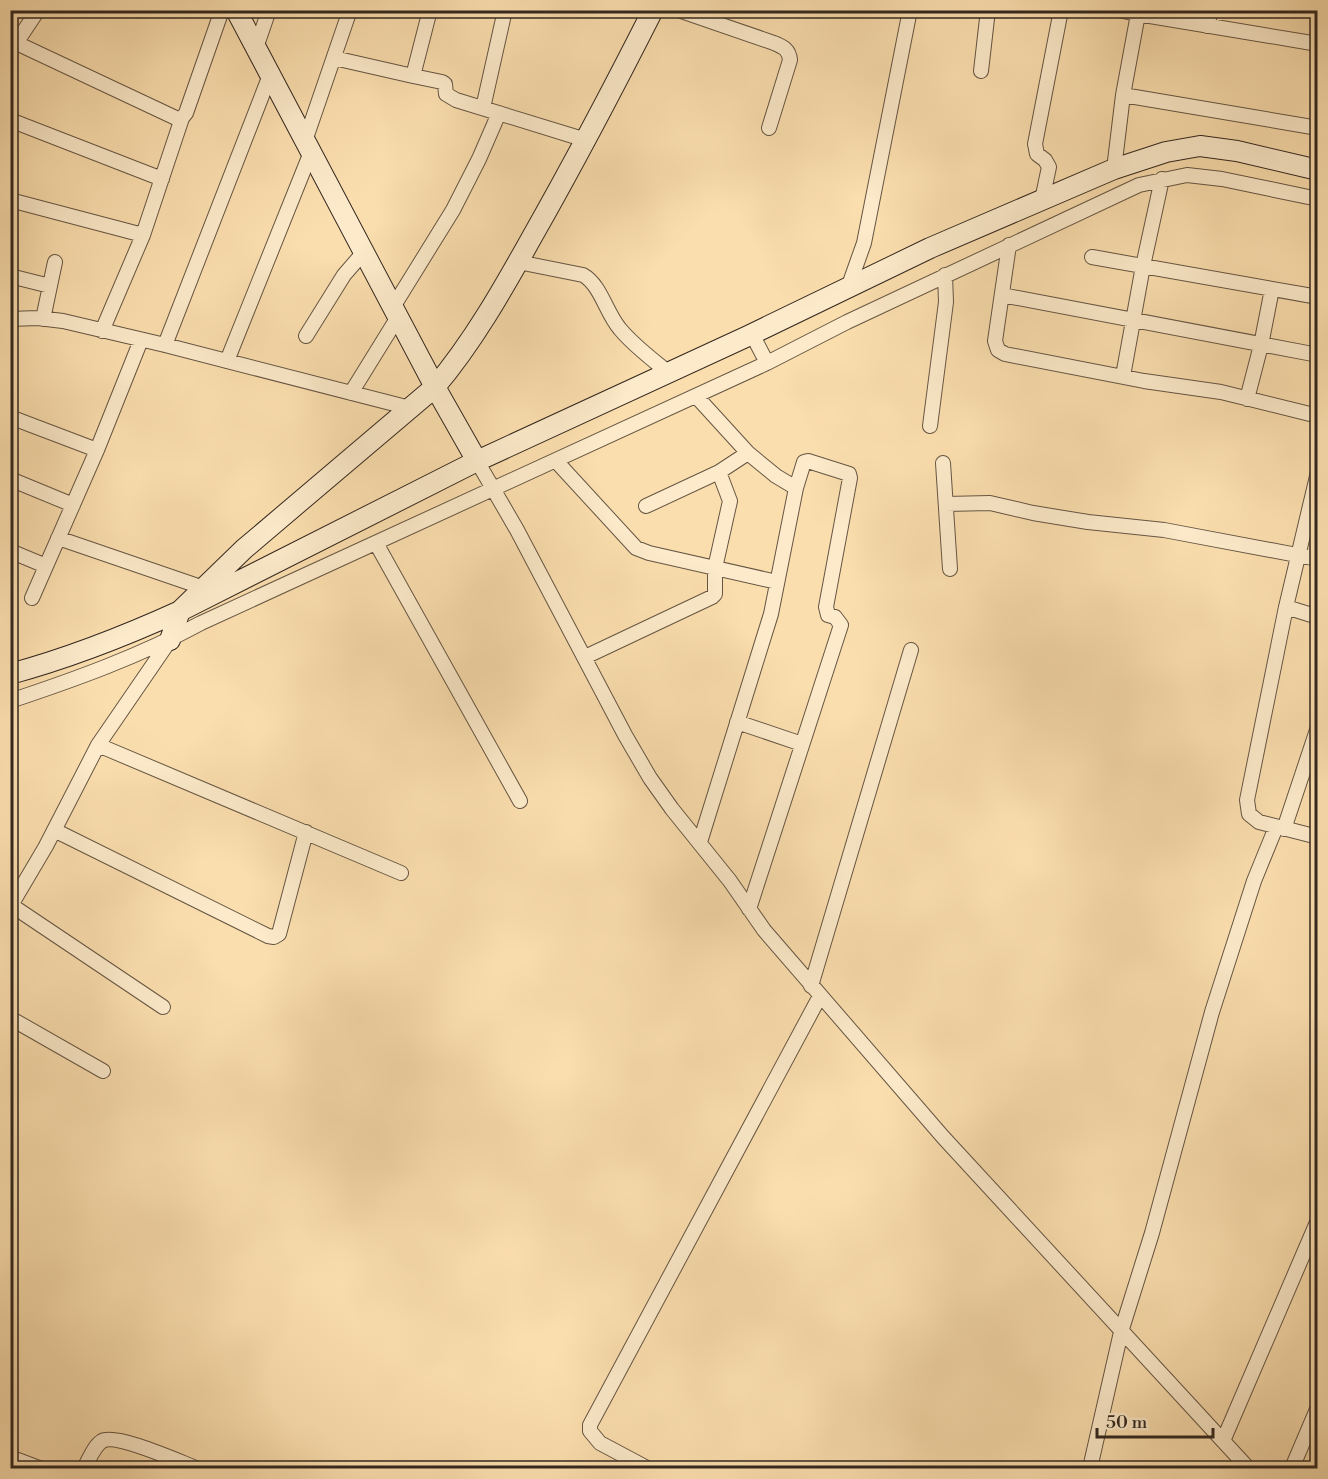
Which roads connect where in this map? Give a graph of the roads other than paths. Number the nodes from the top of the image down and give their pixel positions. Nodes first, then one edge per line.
1 (38, 10) edge
2 (222, 10) edge
3 (236, 10) edge
4 (269, 10) edge
5 (350, 10) edge
6 (430, 10) edge
7 (505, 10) edge
8 (652, 10) edge
9 (678, 10) edge
10 (910, 10) edge
11 (988, 10) edge
12 (1061, 10) edge
13 (1118, 10) edge
14 (1211, 10) edge
15 (1138, 14) junction
16 (1207, 26) junction
17 (13, 42) edge
18 (1317, 44) edge
19 (256, 48) junction
20 (334, 58) junction
21 (981, 71) dead end
22 (270, 75) junction
23 (413, 76) junction
24 (1123, 95) junction
25 (483, 108) junction
26 (499, 113) junction
27 (182, 118) junction
28 (10, 120) edge
29 (769, 128) dead end
30 (1317, 128) edge
31 (586, 140) junction
32 (308, 147) junction
33 (1114, 169) junction
34 (1317, 170) edge
35 (162, 179) junction
36 (1162, 179) junction
37 (1317, 199) edge
38 (10, 200) edge
39 (1042, 200) junction
40 (143, 235) junction
41 (1009, 245) junction
42 (364, 252) junction
43 (1092, 257) dead end
44 (55, 262) dead end
45 (519, 262) junction
46 (1143, 266) junction
47 (945, 275) junction
48 (10, 276) edge
49 (50, 286) junction
50 (848, 288) junction
51 (1272, 289) junction
52 (1002, 295) junction
53 (1317, 297) edge
54 (395, 312) junction
55 (10, 319) edge
56 (43, 319) junction
57 (1133, 321) junction
58 (102, 331) junction
59 (306, 336) dead end
60 (141, 340) junction
61 (165, 345) junction
62 (1261, 345) junction
63 (760, 349) junction
64 (1317, 355) edge
65 (227, 361) junction
66 (669, 373) junction
67 (1123, 376) junction
68 (435, 387) junction
69 (351, 393) junction
70 (696, 396) junction
71 (1248, 399) junction
72 (410, 408) junction
73 (1317, 416) edge
74 (10, 417) edge
75 (930, 426) dead end
76 (97, 450) junction
77 (748, 453) junction
78 (556, 460) junction
79 (943, 463) dead end
80 (719, 472) junction
81 (1317, 472) edge
82 (484, 475) junction
83 (10, 479) edge
84 (796, 488) junction
85 (946, 504) junction
86 (73, 505) junction
87 (646, 506) dead end
88 (58, 538) junction
89 (376, 543) junction
90 (10, 551) edge
91 (1298, 555) junction
92 (1317, 559) edge
93 (46, 566) junction
94 (715, 568) junction
95 (950, 569) dead end
96 (777, 582) junction
97 (204, 588) junction
98 (32, 598) dead end
99 (1286, 607) junction
100 (1317, 617) edge
101 (175, 624) junction
102 (911, 650) dead end
103 (585, 657) junction
104 (10, 674) edge
105 (10, 701) edge
106 (737, 722) junction
107 (1317, 727) edge
108 (802, 744) junction
109 (99, 745) junction
110 (520, 801) dead end
111 (1280, 828) junction
112 (54, 830) junction
113 (306, 832) junction
114 (1317, 837) edge
115 (700, 842) junction
116 (401, 873) dead end
117 (11, 906) edge
118 (749, 909) junction
119 (816, 991) junction
120 (163, 1007) dead end
121 (10, 1018) edge
122 (103, 1071) dead end
123 (1317, 1220) edge
124 (1121, 1332) junction
125 (1317, 1407) edge
126 (1223, 1441) junction
127 (10, 1457) edge
128 (39, 1468) edge
129 (84, 1468) edge
130 (196, 1468) edge
131 (648, 1468) edge
132 (1090, 1468) edge
133 (1248, 1468) edge
134 (1292, 1468) edge

1 - 17 street
2 - 27 street
3 - 19 street
4 - 19 street
5 - 20 street
6 - 23 street
7 - 25 street
8 - 31 street
9 - 29 street
10 - 50 street
11 - 21 street
12 - 39 street
13 - 15 street
14 - 16 street
15 - 16 street
15 - 24 street
16 - 18 street
17 - 27 street
19 - 22 street
20 - 23 street
20 - 32 street
22 - 32 street
22 - 61 street
23 - 25 street
24 - 30 street
24 - 33 street
25 - 26 street
26 - 31 street
26 - 54 street
27 - 35 street
28 - 35 street
31 - 45 street
32 - 42 street
32 - 65 street
33 - 34 street
33 - 39 street
35 - 40 street
36 - 37 street
36 - 41 street
36 - 46 street
38 - 40 street
39 - 50 street
40 - 58 street
41 - 47 street
41 - 52 street
42 - 54 street
42 - 59 street
43 - 46 street
44 - 49 street
45 - 66 street
45 - 68 street
46 - 51 street
46 - 57 street
47 - 63 street
47 - 75 street
48 - 49 street
49 - 56 street
50 - 63 street
51 - 53 street
51 - 62 street
52 - 57 street
52 - 67 street
54 - 68 street
54 - 69 street
55 - 56 street
56 - 58 street
57 - 62 street
57 - 67 street
58 - 60 street
60 - 61 street
60 - 76 street
61 - 65 street
62 - 64 street
62 - 71 street
63 - 66 street
63 - 70 street
65 - 69 street
66 - 82 street
67 - 71 street
68 - 72 street
68 - 82 street
69 - 72 street
70 - 77 street
70 - 78 street
71 - 73 street
72 - 97 street
74 - 76 street
76 - 86 street
77 - 80 street
77 - 84 street
78 - 82 street
78 - 94 street
79 - 85 street
80 - 87 street
80 - 94 street
81 - 91 street
82 - 89 street
82 - 101 street
82 - 103 street
83 - 86 street
84 - 96 street
84 - 108 street
85 - 91 street
85 - 95 street
86 - 88 street
88 - 93 street
88 - 97 street
89 - 101 street
89 - 110 street
90 - 93 street
91 - 92 street
91 - 99 street
93 - 98 street
94 - 96 street
94 - 103 street
96 - 106 street
97 - 101 street
99 - 100 street
99 - 111 street
101 - 104 street
101 - 105 street
101 - 109 street
102 - 119 street
103 - 115 street
106 - 108 street
106 - 115 street
107 - 111 street
108 - 118 street
109 - 112 street
109 - 113 street
111 - 114 street
111 - 124 street
112 - 113 street
112 - 117 street
113 - 116 street
115 - 118 street
117 - 120 street
118 - 119 street
119 - 124 street
119 - 131 street
121 - 122 street
123 - 126 street
124 - 126 street
124 - 132 street
125 - 134 street
126 - 133 street
127 - 128 street
129 - 130 street

